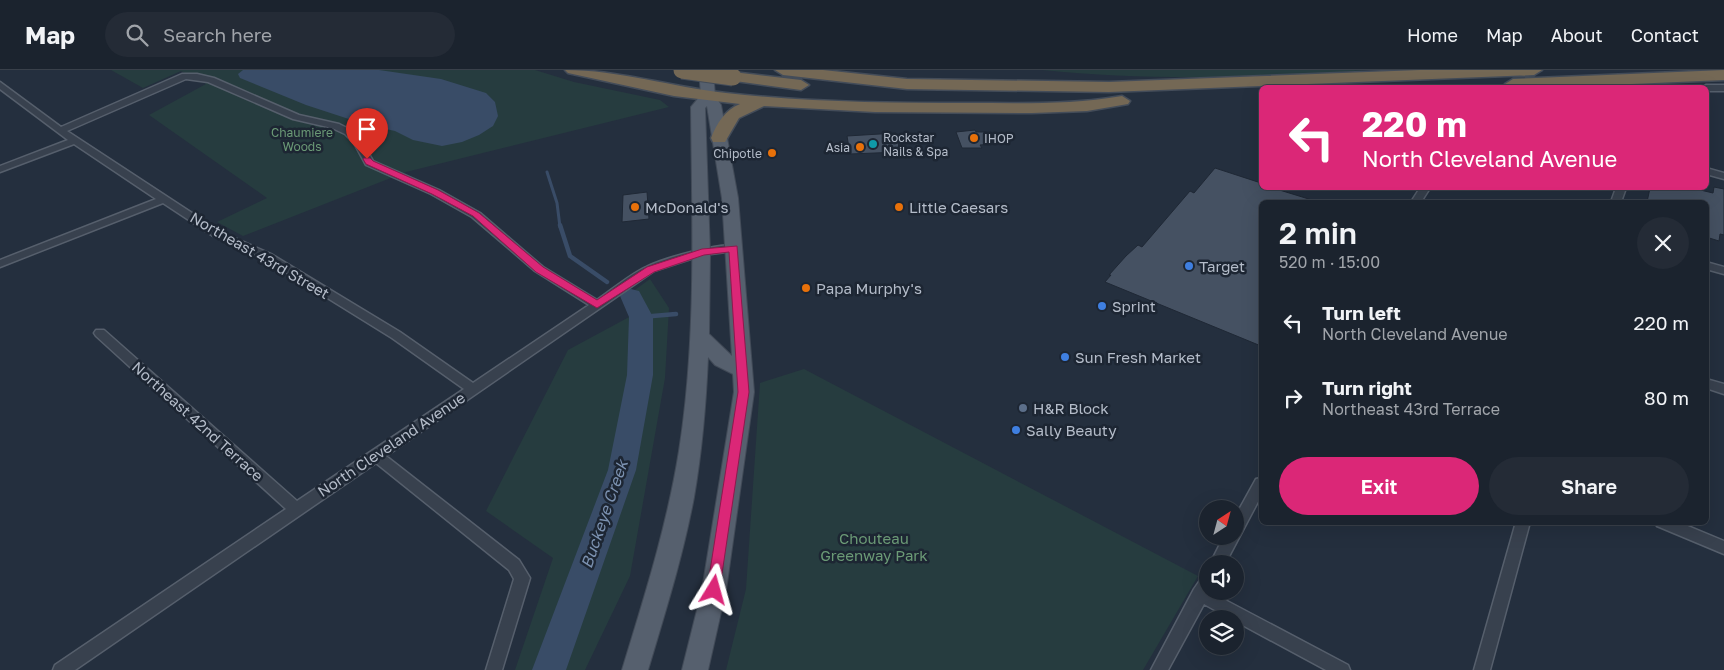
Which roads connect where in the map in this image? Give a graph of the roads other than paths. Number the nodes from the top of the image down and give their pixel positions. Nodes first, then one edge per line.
1 (573, 70) edge
2 (682, 70) edge
3 (706, 70) edge
4 (783, 70) edge
5 (907, 70) edge
6 (1534, 70) edge
7 (1724, 75) edge
8 (0, 85) edge
9 (1503, 85) edge
10 (1109, 87) junction
11 (1709, 88) edge
12 (1724, 88) edge
13 (1259, 95) edge
14 (703, 101) junction
15 (1122, 101) junction
16 (763, 103) junction
17 (60, 131) junction
18 (719, 138) junction
19 (74, 141) junction
20 (1724, 168) edge
21 (0, 169) edge
22 (1709, 170) edge
23 (1709, 171) edge
24 (1724, 176) edge
25 (166, 200) junction
26 (734, 248) junction
27 (702, 252) junction
28 (0, 264) edge
29 (1709, 267) edge
30 (1724, 271) edge
31 (597, 305) junction
32 (100, 334) dead end
33 (700, 336) junction
34 (740, 369) junction
35 (1709, 384) edge
36 (472, 389) junction
37 (1724, 389) edge
38 (376, 455) junction
39 (1259, 487) edge
40 (296, 509) junction
41 (1244, 514) edge
42 (1519, 525) edge
43 (1669, 525) edge
44 (1724, 548) edge
45 (1199, 597) edge
46 (1224, 600) edge
47 (61, 670) edge
48 (494, 670) edge
49 (635, 670) edge
50 (695, 670) edge
51 (1159, 670) edge
52 (1342, 670) edge
53 (1482, 670) edge

1 - 14 highway
2 - 15 highway, bridge
3 - 14 main road
4 - 10 highway
5 - 10 highway
6 - 10 highway
7 - 9 highway
8 - 17 street, Northeast 43rd Street
11 - 12 street
13 - 15 highway
14 - 16 highway
14 - 18 main road
14 - 27 main road
15 - 16 highway
16 - 18 highway
17 - 19 street, Northeast 43rd Street
17 - 31 street
18 - 26 main road
19 - 21 street
19 - 25 street, Northeast 43rd Street
20 - 22 street
23 - 24 street
25 - 28 street
25 - 36 street, Northeast 43rd Street
26 - 27 street, North Cleveland Avenue
26 - 34 main road
27 - 31 street, North Cleveland Avenue
27 - 33 main road
29 - 30 street
31 - 36 street, North Cleveland Avenue
32 - 40 street, Northeast 42nd Terrace
33 - 34 main road
33 - 49 main road
34 - 50 main road
35 - 37 street
36 - 38 street, North Cleveland Avenue
38 - 40 street, North Cleveland Avenue
38 - 48 street
39 - 41 street
40 - 47 street, North Cleveland Avenue
42 - 53 street
43 - 44 street
45 - 51 street
46 - 52 street

